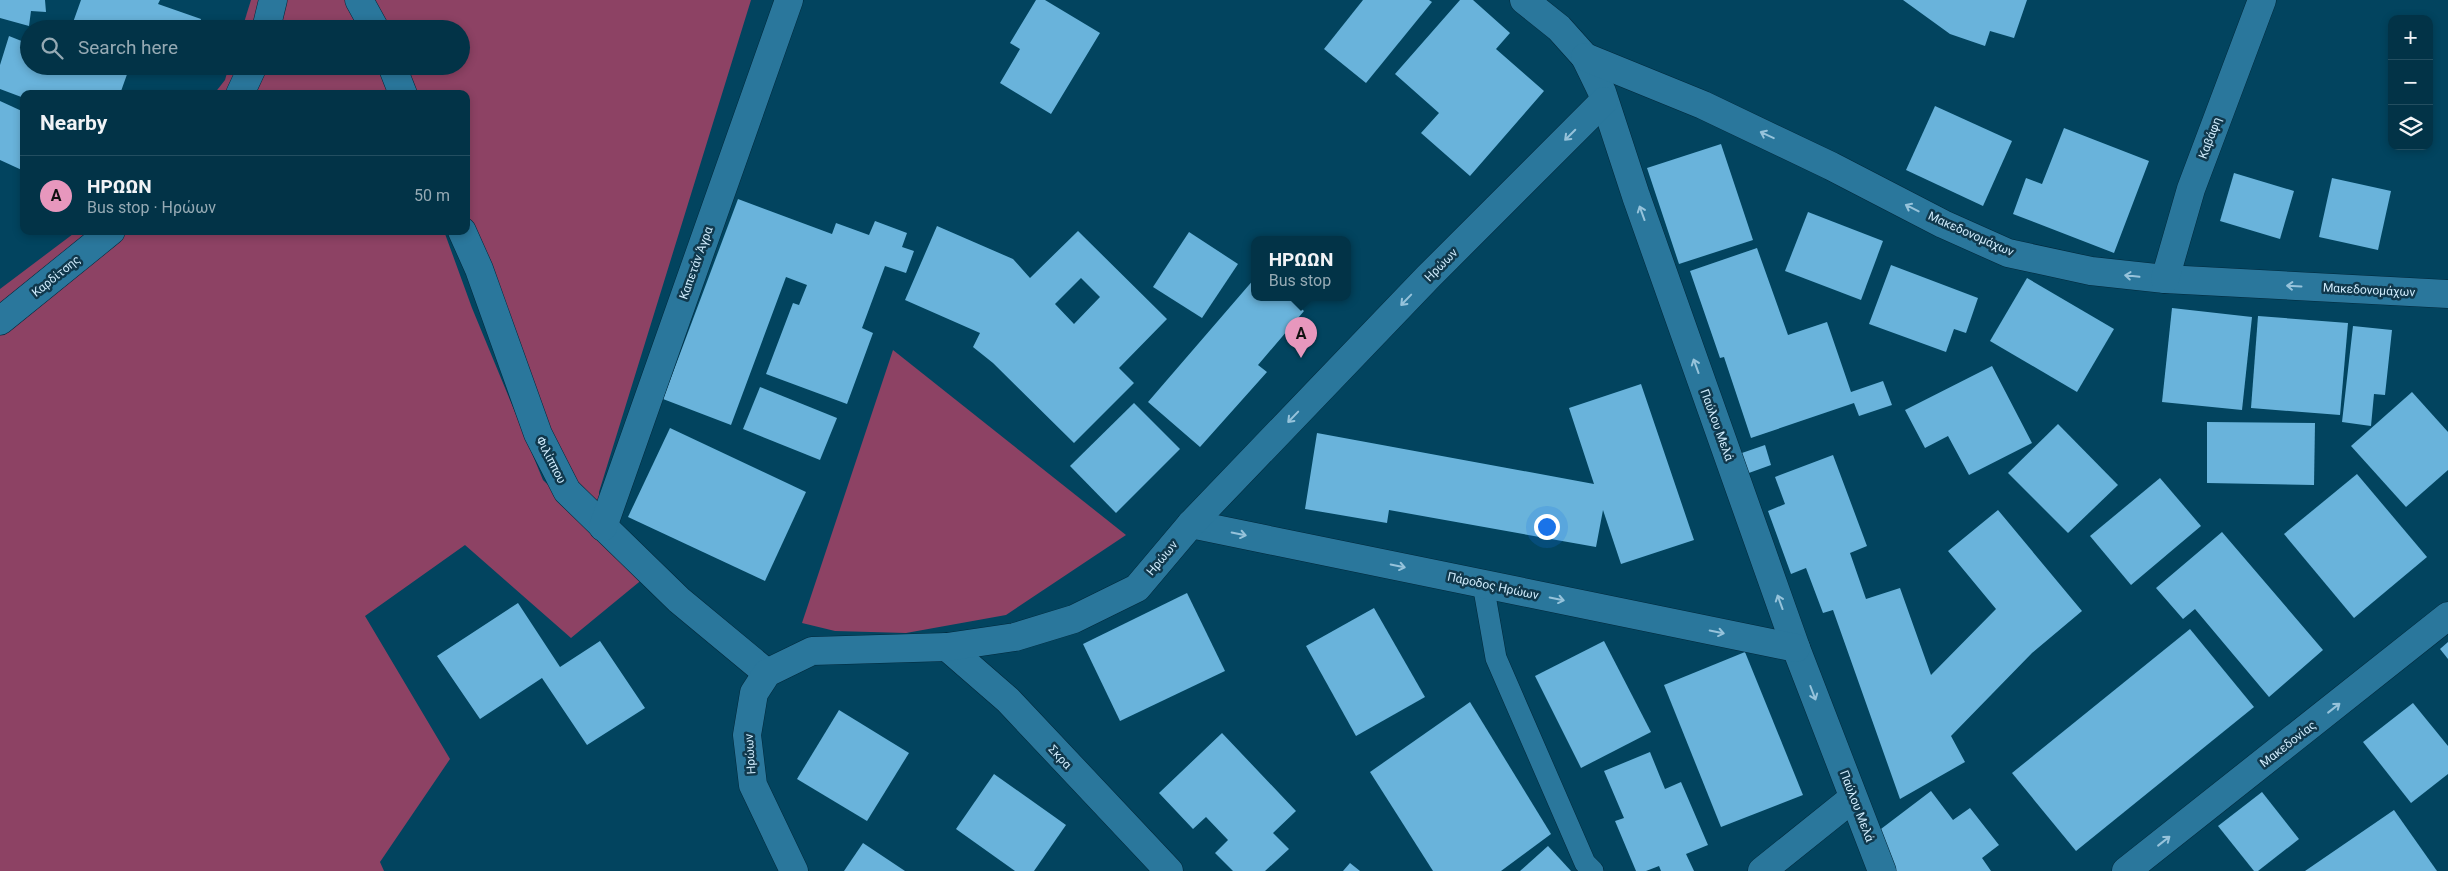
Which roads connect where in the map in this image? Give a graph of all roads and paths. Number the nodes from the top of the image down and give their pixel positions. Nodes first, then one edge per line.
1 (273, 0) edge
2 (359, 0) edge
3 (789, 0) edge
4 (1526, 0) edge
5 (2262, 0) edge
6 (268, 20) edge
7 (369, 20) edge
8 (1586, 57) junction
9 (249, 75) edge
10 (396, 75) edge
11 (242, 90) edge
12 (401, 90) edge
13 (1604, 101) junction
14 (106, 235) edge
15 (464, 235) edge
16 (2164, 279) junction
17 (2448, 294) edge
18 (0, 321) edge
19 (1191, 524) junction
20 (603, 527) junction
21 (1483, 584) junction
22 (2448, 616) edge
23 (947, 647) junction
24 (1796, 648) junction
25 (767, 673) junction
26 (1853, 798) junction
27 (794, 871) edge
28 (1169, 871) edge
29 (1593, 871) edge
30 (1762, 871) edge
31 (1882, 871) edge
32 (2126, 871) edge

1 - 6 street
2 - 7 street
3 - 20 street, Καπετάν Άγρα
4 - 8 street, Παύλου Μελά
5 - 16 street, Καβάφη
8 - 13 street, Παύλου Μελά
16 -> 8 street, Μακεδονομάχων
9 - 11 street
10 - 12 street
13 -> 19 street, Ηρώων
24 -> 13 street, Παύλου Μελά
14 - 18 street, Καρδίτσης
15 - 20 street, Φιλίππου
17 -> 16 street, Μακεδονομάχων
19 -> 21 street, Πάροδος Ηρώων
19 - 23 street, Ηρώων
20 - 25 street, Φιλίππου
21 -> 24 street, Πάροδος Ηρώων
21 - 29 lane
32 -> 22 street, Μακεδονίας
23 - 25 street, Ηρώων
23 - 28 street, Σκρα
24 -> 26 street, Παύλου Μελά
25 - 27 street, Ηρώων
26 - 30 street
26 - 31 street, Παύλου Μελά

